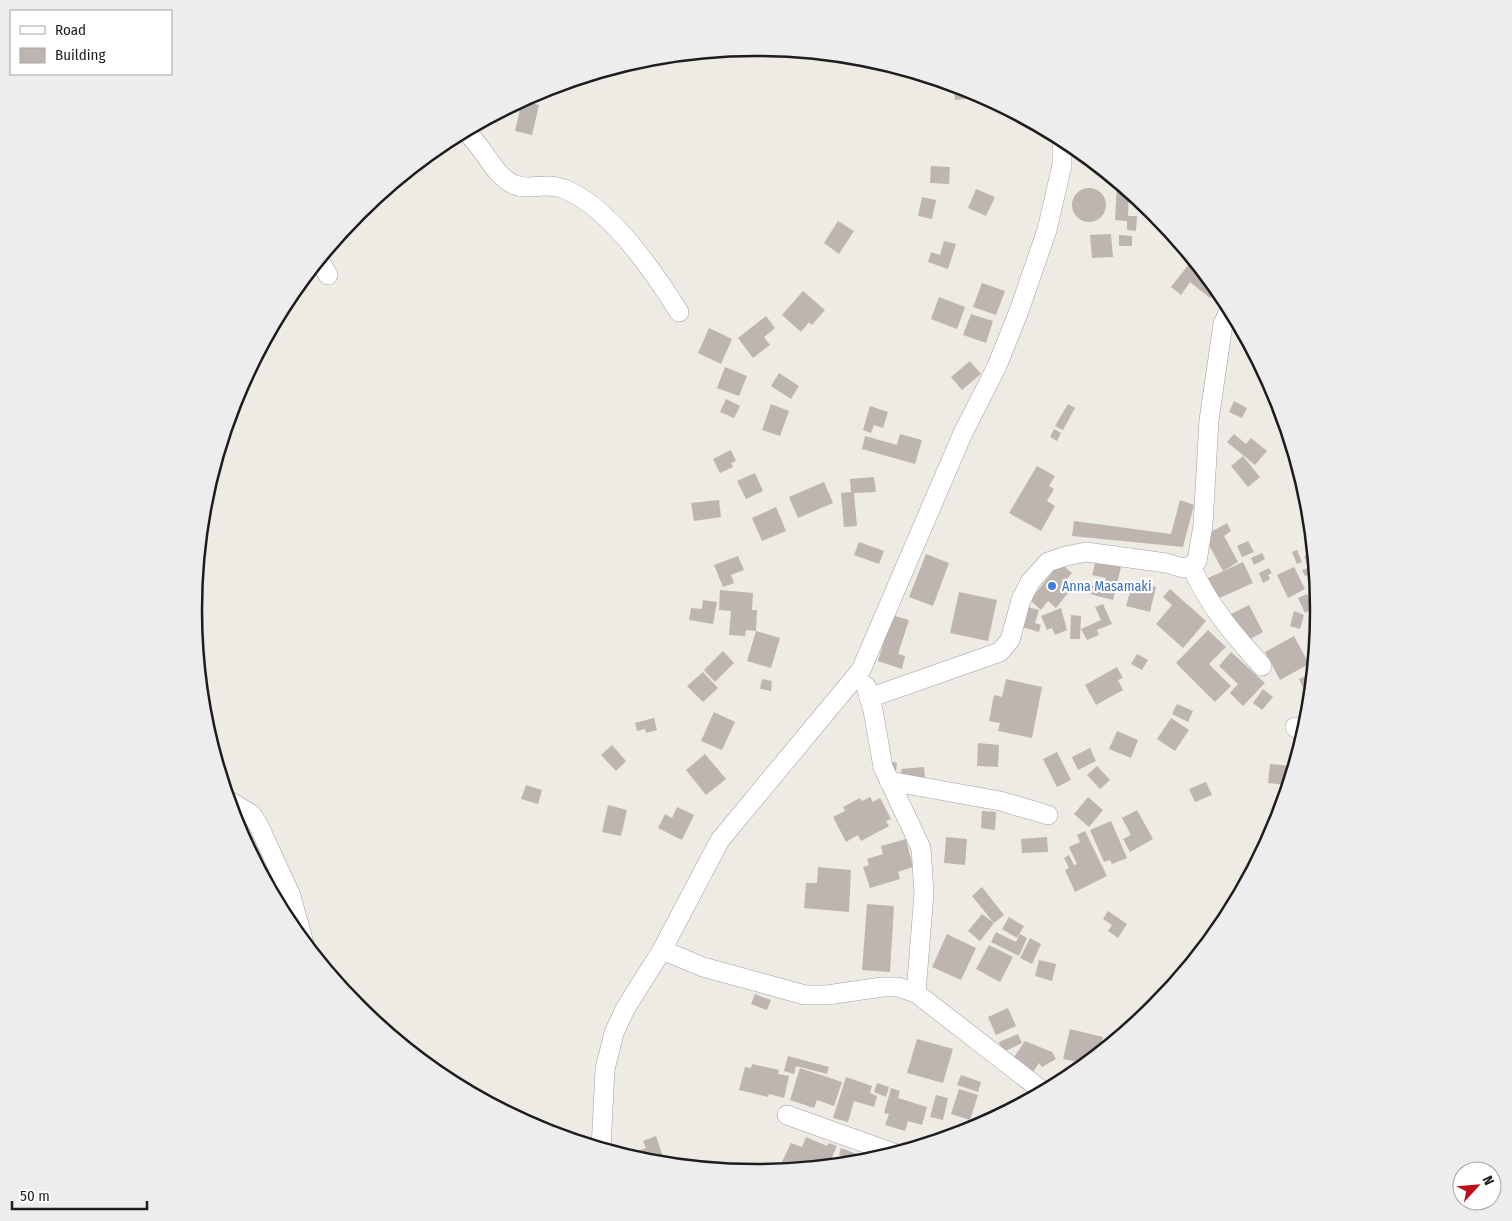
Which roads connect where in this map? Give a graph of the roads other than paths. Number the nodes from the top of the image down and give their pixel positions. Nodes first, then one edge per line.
1 (471, 136) edge
2 (1062, 149) edge
3 (679, 312) dead end
4 (1226, 317) edge
5 (1191, 566) junction
6 (1262, 666) dead end
7 (861, 670) junction
8 (870, 698) junction
9 (888, 781) junction
10 (237, 806) edge
11 (1048, 815) dead end
12 (298, 923) edge
13 (662, 950) junction
14 (916, 992) junction
15 (1038, 1087) edge
16 (787, 1116) dead end
17 (601, 1142) edge
18 (883, 1150) edge

1 - 3 street
2 - 7 street
4 - 5 street
5 - 6 street
5 - 8 street
7 - 8 street
7 - 13 street
8 - 9 street
9 - 11 street
9 - 14 street
10 - 12 street
13 - 14 street
13 - 17 street
14 - 15 street
16 - 18 street

